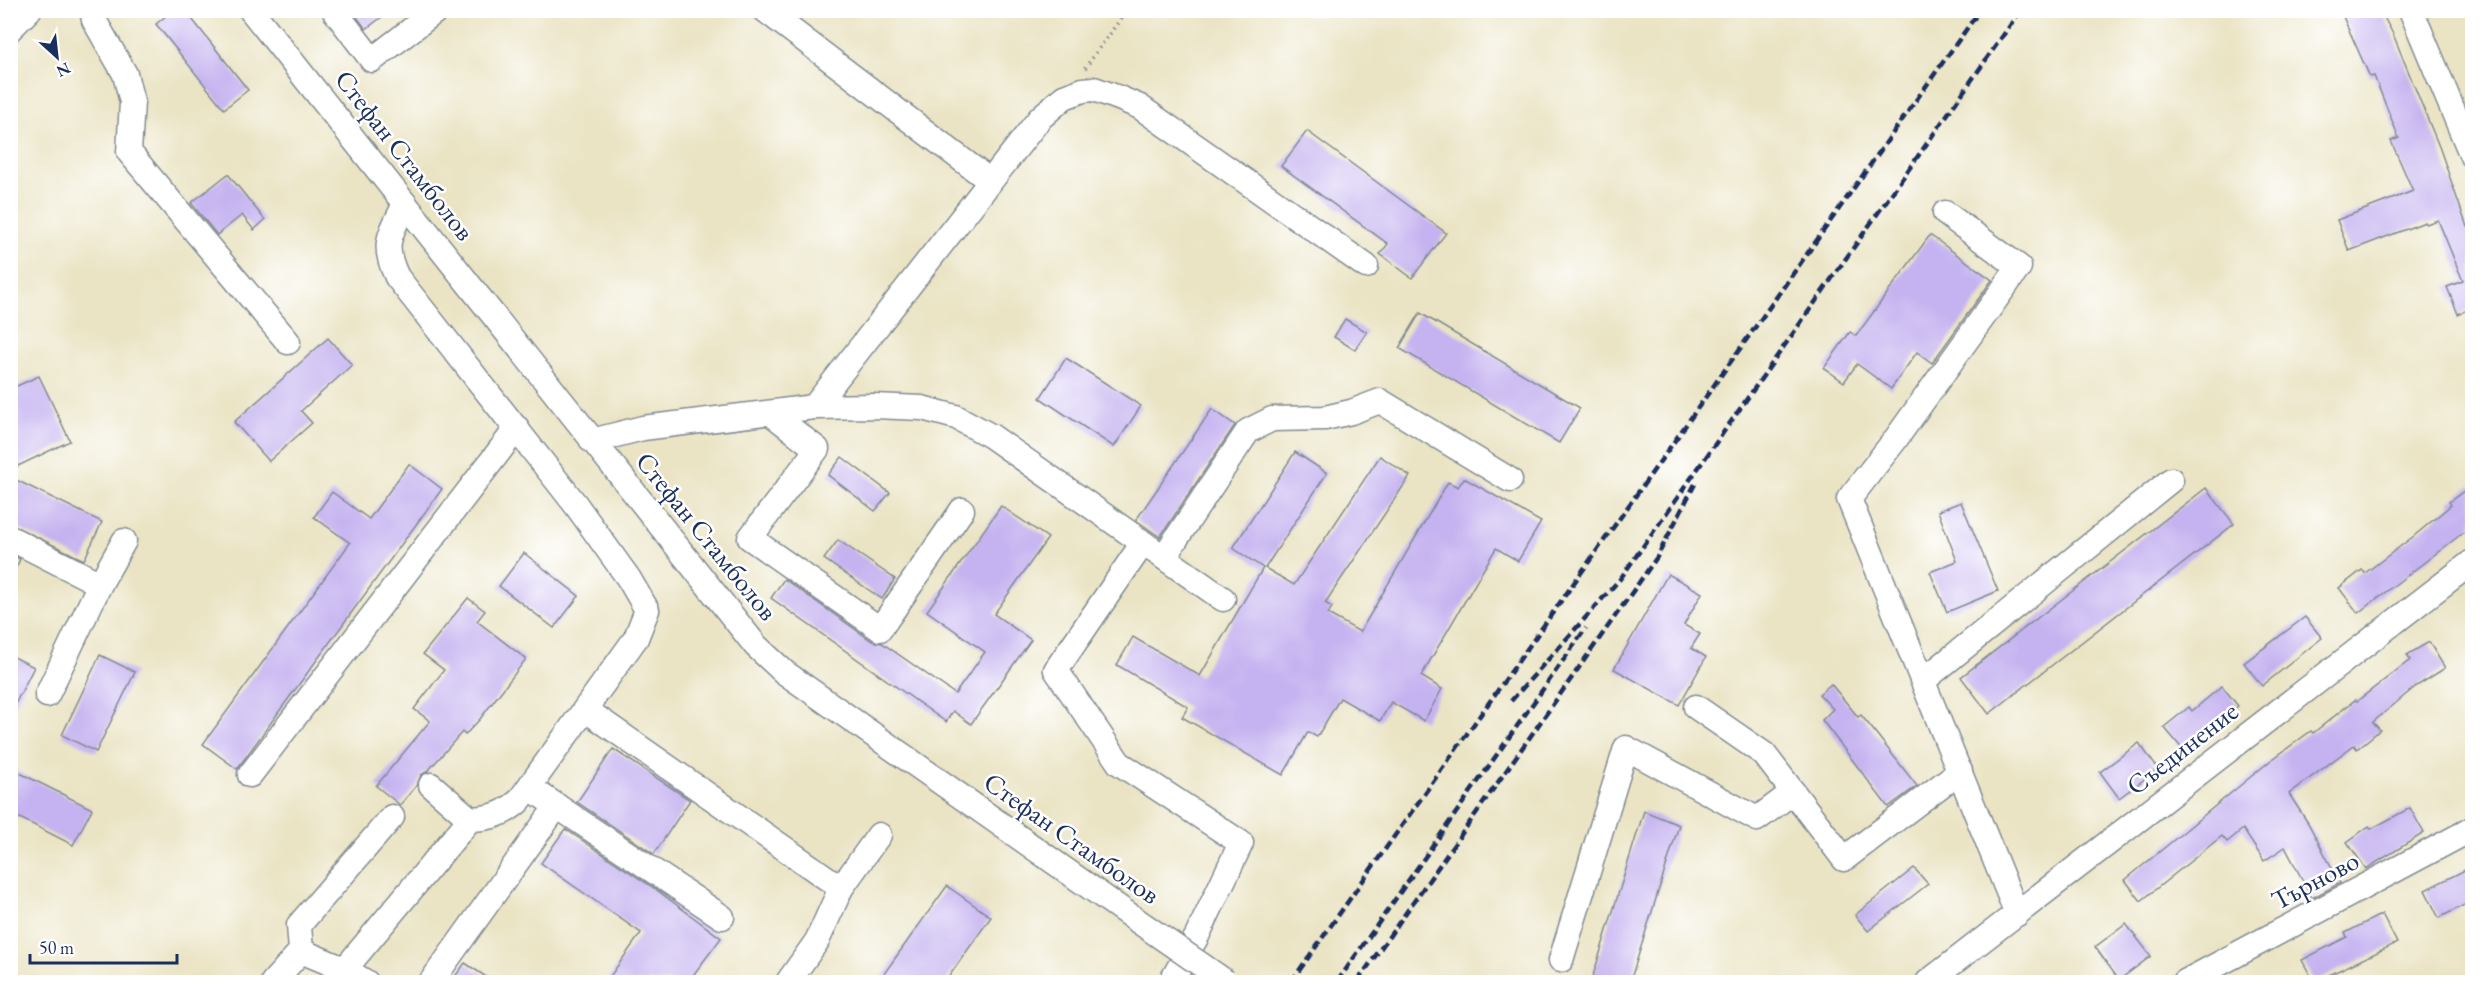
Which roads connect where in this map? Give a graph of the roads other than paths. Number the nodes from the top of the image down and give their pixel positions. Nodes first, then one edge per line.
1 (29, 10) edge
2 (92, 10) edge
3 (251, 10) edge
4 (334, 10) edge
5 (436, 10) edge
6 (765, 10) edge
7 (2411, 10) edge
8 (10, 29) edge
9 (2472, 156) edge
10 (990, 182) junction
11 (405, 204) junction
12 (1945, 213) dead end
13 (1366, 266) dead end
14 (288, 342) dead end
15 (814, 408) junction
16 (772, 414) junction
17 (517, 428) junction
18 (592, 441) junction
19 (1510, 480) dead end
20 (2171, 480) dead end
21 (962, 510) dead end
22 (10, 538) edge
23 (124, 541) dead end
24 (1143, 543) junction
25 (1164, 557) junction
26 (2472, 562) edge
27 (100, 584) junction
28 (1223, 599) dead end
29 (1924, 680) junction
30 (47, 695) dead end
31 (1696, 707) dead end
32 (586, 710) junction
33 (1960, 771) junction
34 (250, 775) dead end
35 (431, 784) dead end
36 (530, 788) junction
37 (1793, 792) junction
38 (557, 806) junction
39 (392, 817) dead end
40 (470, 819) junction
41 (2472, 828) edge
42 (879, 835) dead end
43 (841, 888) junction
44 (2017, 914) junction
45 (722, 917) dead end
46 (301, 951) junction
47 (1561, 960) dead end
48 (339, 976) edge
49 (273, 982) edge
50 (366, 982) edge
51 (431, 982) edge
52 (788, 982) edge
53 (1170, 982) edge
54 (1226, 982) edge
55 (1928, 982) edge
56 (2185, 982) edge

1 - 8 street
2 - 14 street
3 - 11 street, Стефан Стамболов
4 - 5 street
6 - 10 street
7 - 9 street
10 - 13 street
10 - 15 street
11 - 17 street
11 - 18 street, Стефан Стамболов
12 - 29 street
15 - 16 street
15 - 24 street
16 - 18 street
16 - 21 street
17 - 32 street
17 - 34 street
18 - 54 street, Стефан Стамболов, bridge
19 - 25 street
20 - 29 street
22 - 27 street
23 - 27 street
24 - 25 street
24 - 53 street
25 - 28 street
26 - 44 street, Съединение
27 - 30 street
29 - 33 street
31 - 37 street
32 - 36 street
32 - 43 street
33 - 37 street
33 - 44 street
35 - 40 street
36 - 38 street
36 - 40 street
37 - 47 street
38 - 45 street
38 - 51 street
39 - 46 street
40 - 48 street
41 - 56 street, Търново
42 - 43 street
43 - 52 street
44 - 55 street, Съединение
46 - 48 street
46 - 49 street
48 - 50 street

